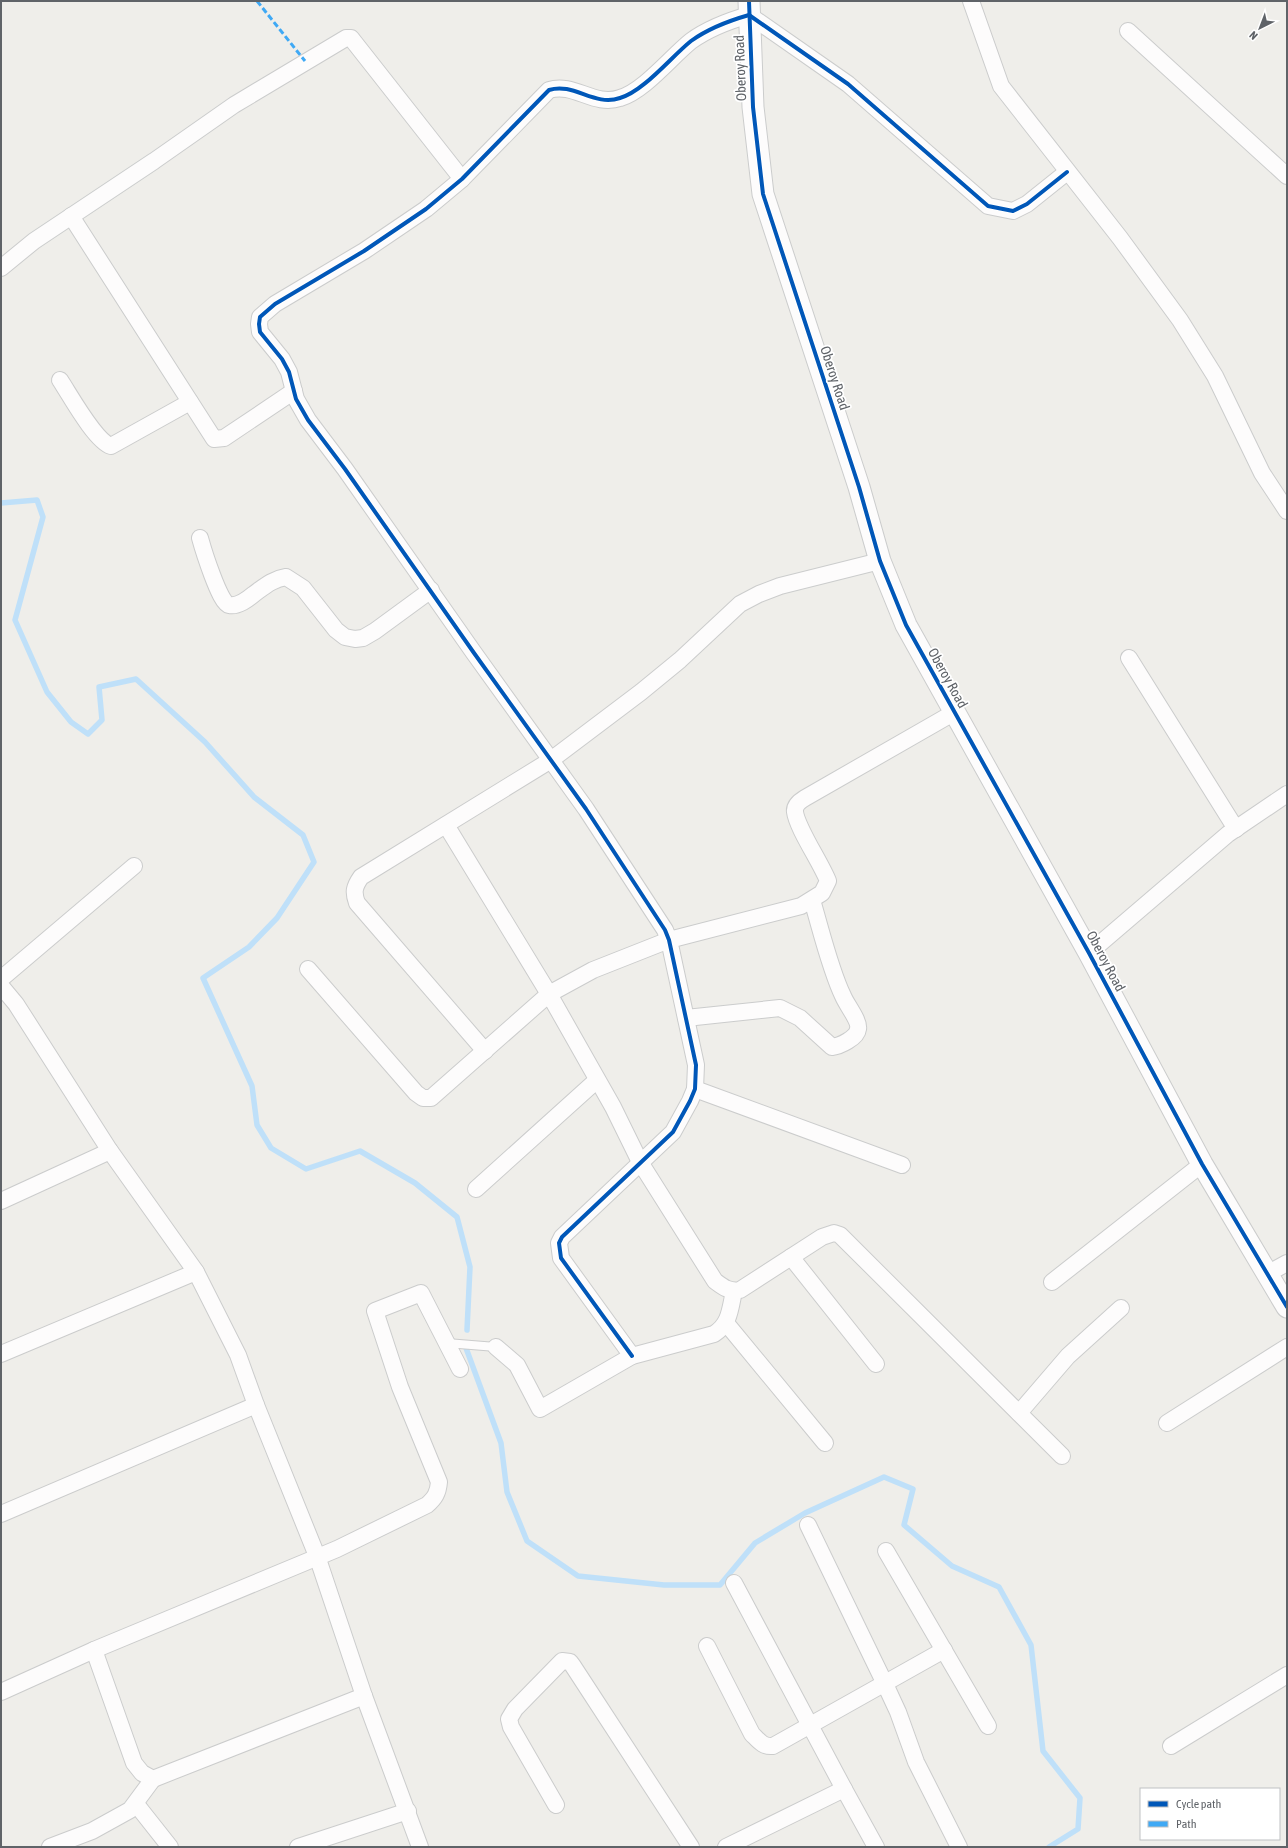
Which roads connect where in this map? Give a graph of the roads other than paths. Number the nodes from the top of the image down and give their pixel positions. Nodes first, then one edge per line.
1 (971, 1) edge
2 (749, 8) edge
3 (1128, 32) dead end
4 (1067, 172) junction
5 (1287, 176) edge
6 (462, 179) junction
7 (71, 216) junction
8 (1, 268) edge
9 (60, 380) dead end
10 (294, 391) junction
11 (190, 402) junction
12 (1287, 511) edge
13 (200, 538) dead end
14 (880, 561) junction
15 (431, 590) junction
16 (1129, 658) dead end
17 (954, 712) junction
18 (551, 760) junction
19 (1287, 794) edge
20 (446, 825) junction
21 (1236, 829) junction
22 (134, 866) dead end
23 (812, 900) junction
24 (669, 940) junction
25 (1089, 953) junction
26 (308, 969) dead end
27 (1, 979) edge
28 (1, 986) edge
29 (548, 994) junction
30 (686, 1018) junction
31 (485, 1051) junction
32 (597, 1080) junction
33 (695, 1089) junction
34 (110, 1151) junction
35 (640, 1162) junction
36 (1202, 1164) junction
37 (902, 1165) dead end
38 (476, 1189) dead end
39 (1, 1202) edge
40 (791, 1257) junction
41 (1287, 1263) edge
42 (196, 1272) junction
43 (1268, 1274) junction
44 (1052, 1282) dead end
45 (734, 1291) junction
46 (1287, 1307) edge
47 (1121, 1308) dead end
48 (726, 1323) junction
49 (447, 1343) junction
50 (1287, 1346) edge
51 (496, 1347) joint
52 (1, 1354) edge
53 (632, 1356) junction
54 (876, 1364) dead end
55 (460, 1370) dead end
56 (256, 1405) junction
57 (1019, 1413) junction
58 (1167, 1423) dead end
59 (825, 1443) dead end
60 (1062, 1456) dead end
61 (1, 1514) edge
62 (808, 1525) dead end
63 (886, 1551) dead end
64 (317, 1556) junction
65 (734, 1582) dead end
66 (707, 1646) dead end
67 (94, 1650) junction
68 (944, 1650) junction
69 (1287, 1675) edge
70 (885, 1684) junction
71 (1, 1692) edge
72 (364, 1696) junction
73 (811, 1726) junction
74 (988, 1726) dead end
75 (1171, 1746) dead end
76 (154, 1779) junction
77 (844, 1789) junction
78 (136, 1804) junction
79 (556, 1805) dead end
80 (408, 1811) junction
81 (50, 1847) edge
82 (170, 1847) edge
83 (298, 1847) edge
84 (420, 1847) edge
85 (691, 1847) edge
86 (726, 1847) edge
87 (876, 1847) edge
88 (959, 1847) edge

1 - 4 street
2 - 4 street
2 - 6 street
2 - 14 street, Oberoy Road
3 - 5 street
4 - 12 street
6 - 7 street
6 - 10 street
7 - 8 street
7 - 11 street
9 - 11 street
10 - 11 street
10 - 15 street
13 - 15 street
14 - 17 street, Oberoy Road
14 - 18 street
15 - 18 street
16 - 21 street
17 - 23 street
17 - 25 street, Oberoy Road
18 - 20 street
18 - 24 street
19 - 21 street
20 - 29 street
20 - 31 street
21 - 25 street
22 - 27 street
23 - 24 street
23 - 30 street
24 - 29 street
24 - 30 street
25 - 36 street, Oberoy Road
26 - 31 street
28 - 34 street
29 - 31 street
29 - 32 street
30 - 33 street
32 - 35 street
32 - 38 street
33 - 35 street
33 - 37 street
34 - 39 street
34 - 42 street
35 - 45 street
35 - 53 street
36 - 43 street, Oberoy Road
36 - 44 street
40 - 45 street
40 - 54 street
40 - 57 street
41 - 43 street
42 - 52 street
42 - 56 street
43 - 46 street, Oberoy Road
45 - 48 street
47 - 57 street
48 - 53 street
48 - 59 street
49 - 51 lane
49 - 55 street
49 - 64 street
50 - 58 street
51 - 53 street
56 - 61 street
56 - 64 street
57 - 60 street
62 - 70 street
63 - 68 street
64 - 67 street
64 - 72 street
65 - 73 street
66 - 73 street
67 - 71 street
67 - 76 street
68 - 70 street
68 - 74 street
69 - 75 street
70 - 73 street
70 - 88 street
72 - 76 street
72 - 80 street
73 - 77 street
76 - 78 street
77 - 86 street
77 - 87 street
78 - 81 street
78 - 82 street
79 - 85 street
80 - 83 street
80 - 84 street

